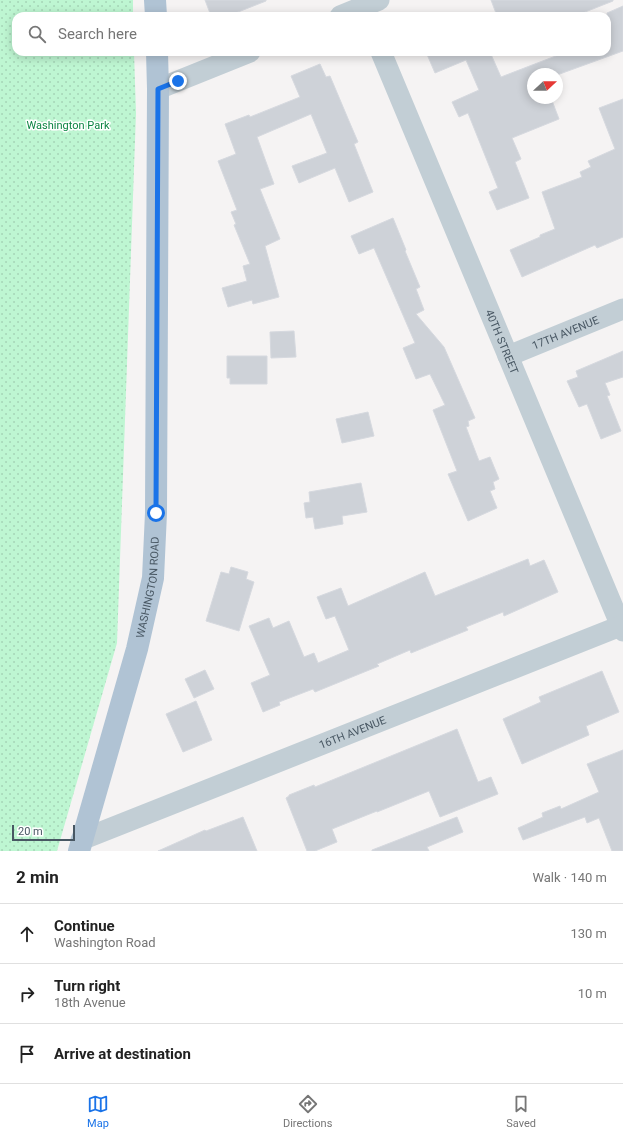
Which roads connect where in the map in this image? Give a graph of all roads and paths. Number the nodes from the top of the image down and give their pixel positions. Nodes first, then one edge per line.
1 (156, 0) edge
2 (369, 8) edge
3 (156, 12) edge
4 (354, 12) edge
5 (157, 56) edge
6 (240, 56) edge
7 (384, 56) edge
8 (158, 89) junction
9 (623, 309) edge
10 (508, 356) junction
11 (622, 627) edge
12 (80, 846) edge

1 - 3 main road
2 - 4 street
5 - 8 main road, WASHINGTON ROAD
6 - 8 street
7 - 10 street, 40TH STREET
8 - 12 main road, WASHINGTON ROAD
9 - 10 street, 17TH AVENUE
10 - 11 street, 40TH STREET
11 - 12 street, 16TH AVENUE

